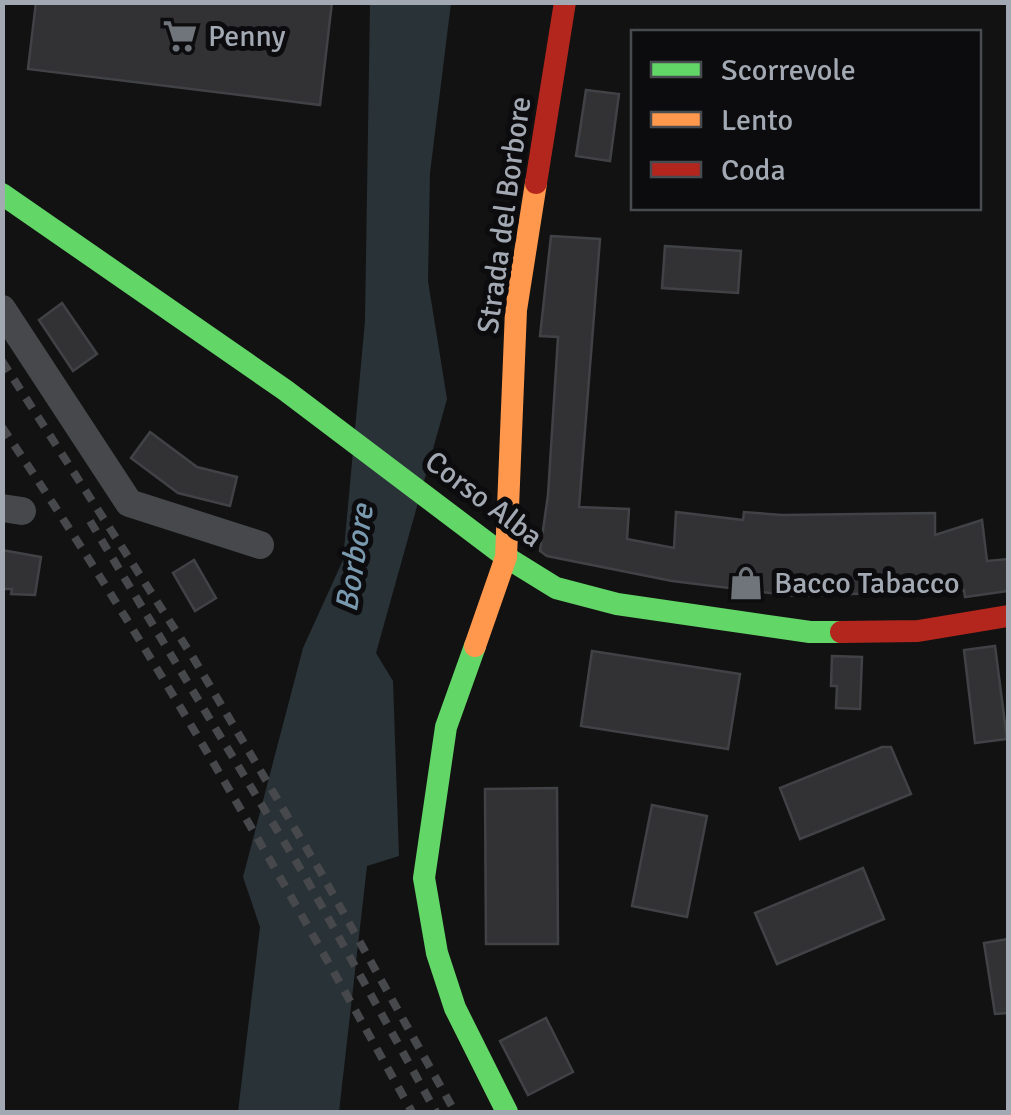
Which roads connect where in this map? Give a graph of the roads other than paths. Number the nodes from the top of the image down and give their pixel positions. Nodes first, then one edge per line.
1 (565, 2) edge
2 (2, 194) edge
3 (2, 308) edge
4 (260, 545) dead end
5 (506, 557) junction
6 (1008, 616) edge
7 (506, 1112) edge

1 - 5 street, Strada del Borbore
2 - 5 street, Corso Alba
3 - 4 street
5 - 6 street, Corso Alba
5 - 7 street, Strada del Borbore

